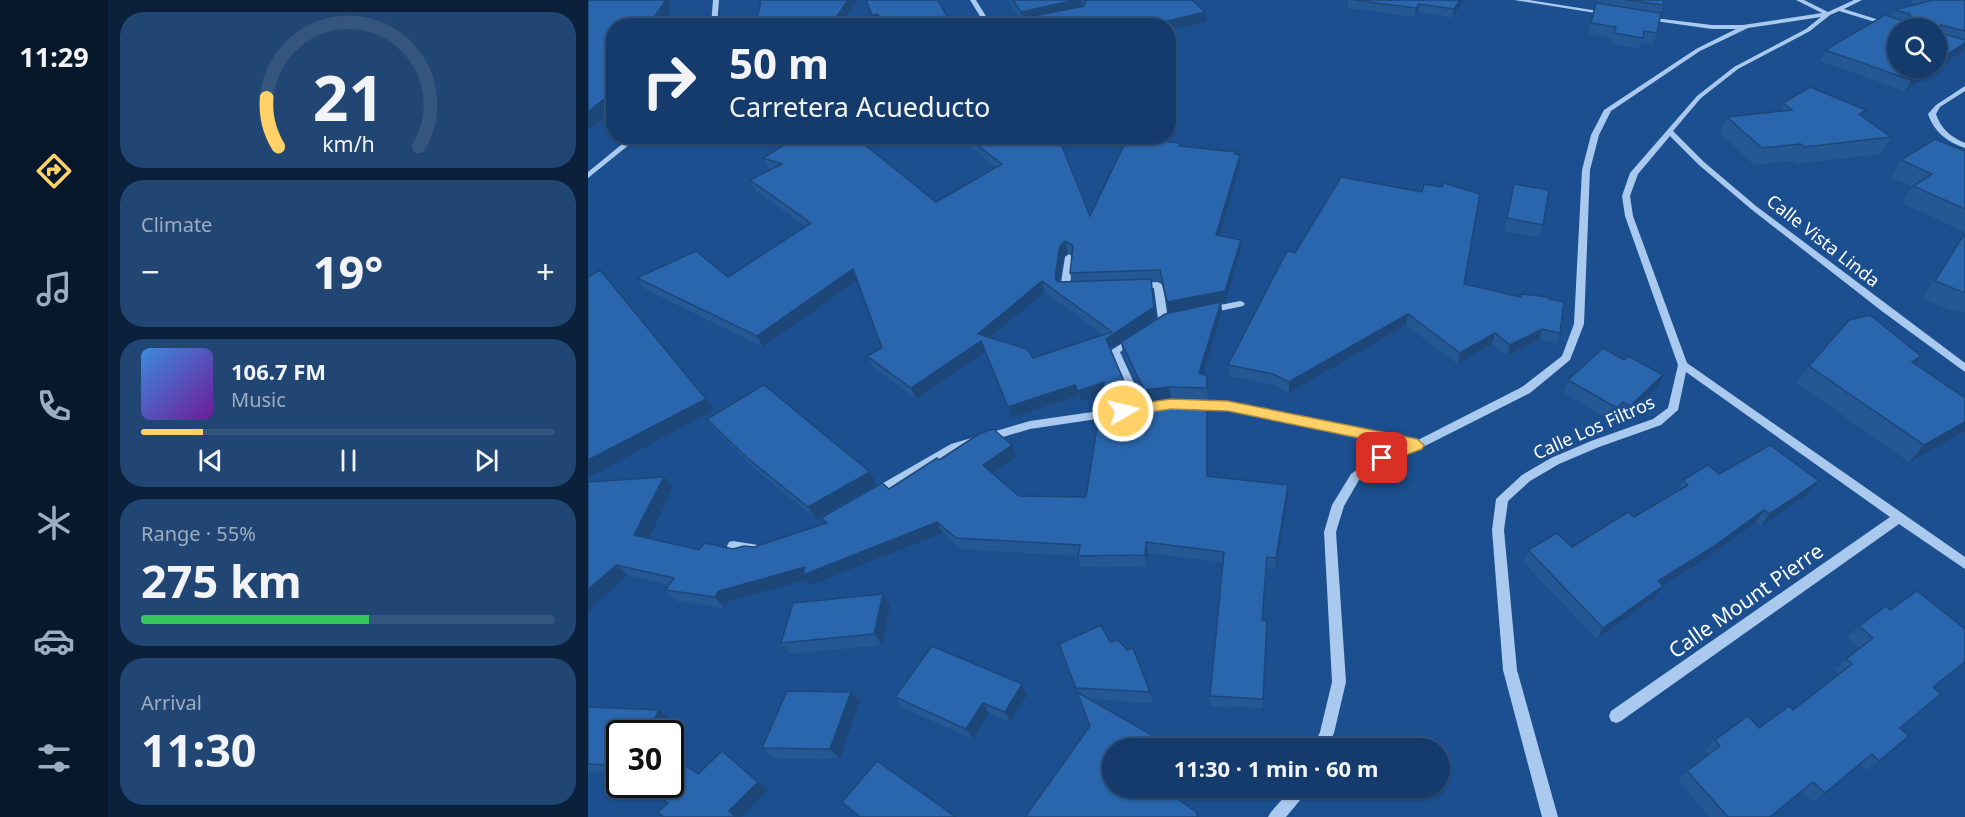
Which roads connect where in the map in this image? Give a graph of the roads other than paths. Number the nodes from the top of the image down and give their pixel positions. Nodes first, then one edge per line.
1 (716, 0) edge
2 (973, 0) edge
3 (1517, 0) edge
4 (1799, 0) edge
5 (1859, 0) edge
6 (1839, 9) junction
7 (1621, 14) edge
8 (1828, 14) junction
9 (715, 18) edge
10 (984, 18) edge
11 (1644, 18) edge
12 (1887, 23) edge
13 (1746, 26) junction
14 (1965, 88) edge
15 (1669, 131) junction
16 (627, 144) edge
17 (1965, 146) edge
18 (588, 177) edge
19 (1069, 257) edge
20 (1126, 286) edge
21 (1084, 288) edge
22 (1240, 304) dead end
23 (1196, 313) edge
24 (1174, 318) edge
25 (1163, 320) junction
26 (1683, 365) junction
27 (1965, 368) edge
28 (1182, 405) edge
29 (1417, 445) junction
30 (863, 500) edge
31 (1899, 517) junction
32 (733, 546) edge
33 (762, 551) edge
34 (1965, 564) edge
35 (1616, 716) dead end
36 (1325, 738) edge
37 (1292, 798) edge
38 (1276, 817) edge
39 (1550, 817) edge

1 - 9 street
2 - 10 street
3 - 7 street
4 - 8 street
5 - 6 street
6 - 8 street
6 - 12 street
8 - 13 street
8 - 15 street
11 - 13 street
13 - 29 street
14 - 17 street
15 - 26 street
15 - 27 street, Calle Vista Linda
16 - 18 street
19 - 21 street
20 - 25 street
22 - 23 street
24 - 25 street
25 - 30 street
26 - 31 street
26 - 39 street, Calle Los Filtros
28 - 29 street
29 - 36 street
31 - 34 street
31 - 35 street, Calle Mount Pierre
32 - 33 street
37 - 38 street

